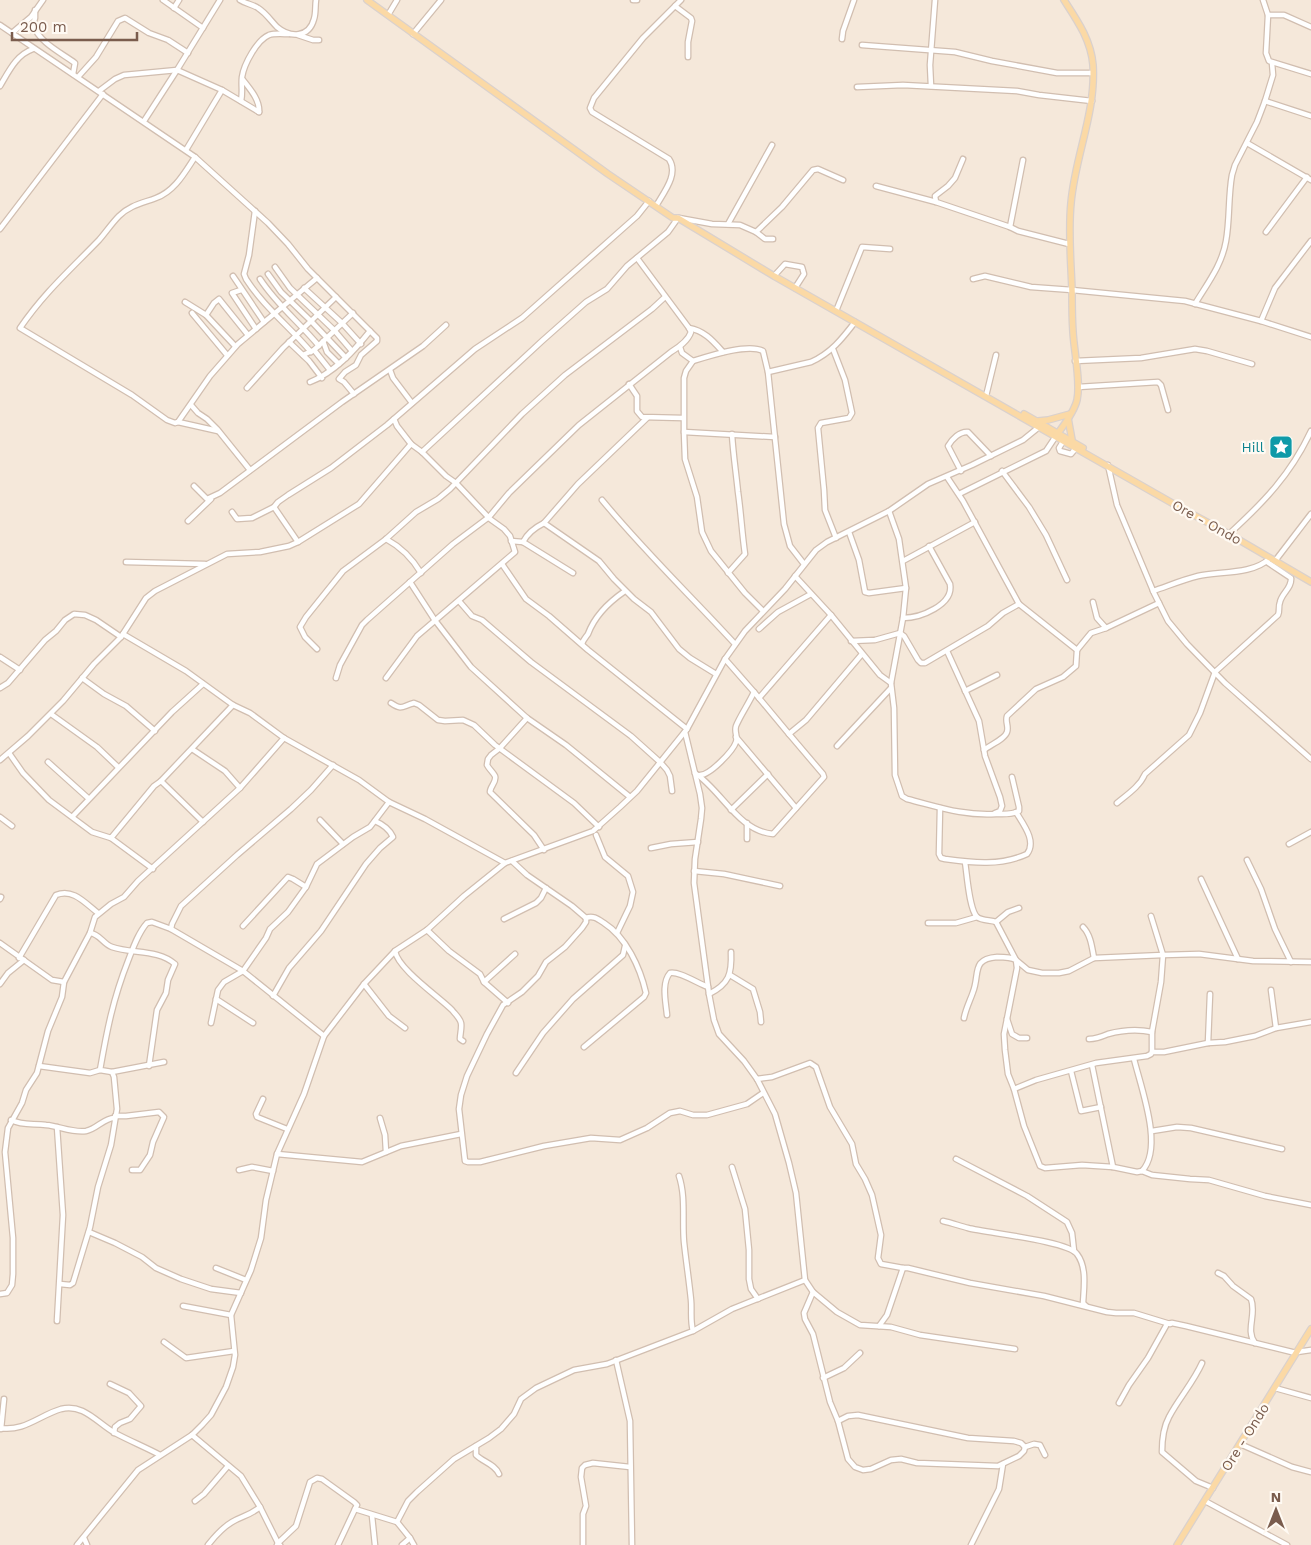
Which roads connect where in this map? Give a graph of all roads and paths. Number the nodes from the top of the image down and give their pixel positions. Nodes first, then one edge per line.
1 (43, 0) edge
2 (163, 0) edge
3 (179, 0) edge
4 (220, 0) edge
5 (240, 0) edge
6 (316, 0) edge
7 (366, 0) edge
8 (396, 0) edge
9 (442, 0) edge
10 (633, 0) edge
11 (637, 0) edge
12 (681, 0) edge
13 (854, 0) edge
14 (935, 0) edge
15 (1064, 0) edge
16 (1263, 0) edge
17 (674, 6) junction
18 (174, 8) junction
19 (35, 10) junction
20 (388, 15) junction
21 (1268, 15) junction
22 (0, 26) edge
23 (1311, 26) edge
24 (203, 28) junction
25 (12, 33) junction
26 (290, 34) junction
27 (413, 34) junction
28 (298, 35) junction
29 (842, 38) dead end
30 (319, 40) dead end
31 (862, 44) dead end
32 (34, 49) junction
33 (932, 49) junction
34 (188, 53) junction
35 (688, 57) dead end
36 (1272, 62) junction
37 (177, 70) junction
38 (1093, 73) junction
39 (73, 74) junction
40 (1311, 74) edge
41 (78, 78) junction
42 (242, 79) junction
43 (0, 86) edge
44 (931, 86) junction
45 (857, 87) dead end
46 (222, 90) junction
47 (101, 93) junction
48 (240, 101) junction
49 (1092, 101) junction
50 (1265, 101) junction
51 (1311, 116) edge
52 (144, 121) junction
53 (1247, 143) junction
54 (772, 145) dead end
55 (186, 150) junction
56 (195, 156) junction
57 (963, 158) dead end
58 (1023, 160) dead end
59 (1309, 179) edge
60 (843, 180) dead end
61 (876, 186) dead end
62 (649, 201) junction
63 (936, 202) junction
64 (656, 206) junction
65 (255, 211) junction
66 (675, 218) junction
67 (728, 224) junction
68 (1010, 227) junction
69 (0, 229) edge
70 (756, 232) junction
71 (1266, 232) dead end
72 (773, 239) dead end
73 (1311, 241) edge
74 (1069, 244) junction
75 (890, 250) dead end
76 (637, 258) junction
77 (275, 267) dead end
78 (268, 274) dead end
79 (233, 276) dead end
80 (774, 276) junction
81 (317, 278) junction
82 (260, 279) dead end
83 (973, 279) dead end
84 (304, 288) junction
85 (795, 288) junction
86 (241, 290) junction
87 (1072, 290) junction
88 (296, 294) junction
89 (336, 297) junction
90 (665, 298) junction
91 (290, 300) junction
92 (185, 302) dead end
93 (1195, 304) junction
94 (281, 308) junction
95 (326, 308) junction
96 (836, 311) junction
97 (192, 313) dead end
98 (275, 313) junction
99 (353, 313) junction
100 (318, 314) junction
101 (206, 315) junction
102 (312, 320) junction
103 (1261, 321) junction
104 (264, 322) junction
105 (855, 322) junction
106 (342, 323) junction
107 (446, 325) dead end
108 (256, 328) junction
109 (304, 328) junction
110 (689, 328) junction
111 (334, 330) junction
112 (370, 332) junction
113 (248, 335) junction
114 (297, 335) junction
115 (1311, 337) edge
116 (325, 340) junction
117 (289, 342) junction
118 (361, 344) junction
119 (235, 346) junction
120 (319, 346) junction
121 (680, 347) junction
122 (833, 349) junction
123 (313, 351) junction
124 (352, 351) junction
125 (723, 352) junction
126 (227, 355) junction
127 (303, 355) junction
128 (996, 355) dead end
129 (346, 358) junction
130 (308, 361) junction
131 (693, 361) junction
132 (1075, 361) junction
133 (339, 364) junction
134 (1252, 364) dead end
135 (330, 370) junction
136 (390, 370) junction
137 (768, 372) junction
138 (322, 378) junction
139 (310, 382) dead end
140 (629, 384) junction
141 (1078, 387) junction
142 (247, 388) dead end
143 (354, 394) junction
144 (986, 396) junction
145 (412, 403) junction
146 (191, 405) junction
147 (1004, 406) junction
148 (1168, 410) dead end
149 (1069, 416) junction
150 (648, 418) junction
151 (683, 418) junction
152 (394, 419) junction
153 (1036, 421) junction
154 (178, 422) junction
155 (1039, 427) junction
156 (218, 431) junction
157 (1311, 431) edge
158 (684, 432) junction
159 (732, 434) junction
160 (1057, 435) junction
161 (775, 438) junction
162 (1064, 440) junction
163 (1072, 440) junction
164 (412, 444) junction
165 (1076, 448) junction
166 (422, 452) junction
167 (991, 456) junction
168 (1105, 464) junction
169 (250, 470) junction
170 (961, 470) junction
171 (1002, 471) junction
172 (947, 477) junction
173 (456, 483) junction
174 (194, 486) dead end
175 (959, 494) junction
176 (212, 498) junction
177 (602, 500) dead end
178 (274, 508) junction
179 (889, 511) junction
180 (232, 512) dead end
181 (1311, 514) edge
182 (489, 517) junction
183 (188, 522) dead end
184 (975, 522) junction
185 (544, 523) junction
186 (849, 532) junction
187 (1229, 534) junction
188 (836, 538) junction
189 (386, 539) junction
190 (511, 541) junction
191 (298, 542) junction
192 (523, 542) junction
193 (929, 546) junction
194 (1271, 560) junction
195 (903, 561) junction
196 (126, 562) dead end
197 (209, 564) junction
198 (502, 564) junction
199 (804, 564) junction
200 (573, 573) dead end
201 (728, 573) junction
202 (421, 574) junction
203 (795, 576) junction
204 (1067, 580) dead end
205 (410, 582) junction
206 (1311, 582) edge
207 (906, 588) junction
208 (625, 590) junction
209 (1153, 591) junction
210 (811, 594) junction
211 (459, 601) junction
212 (1093, 602) dead end
213 (1159, 603) junction
214 (1019, 604) junction
215 (763, 610) junction
216 (831, 615) junction
217 (903, 618) junction
218 (434, 619) junction
219 (1106, 628) junction
220 (759, 629) dead end
221 (900, 633) junction
222 (122, 636) junction
223 (851, 641) junction
224 (582, 644) junction
225 (736, 644) junction
226 (317, 649) dead end
227 (1077, 650) junction
228 (947, 651) junction
229 (862, 654) junction
230 (0, 657) edge
231 (724, 659) junction
232 (20, 670) junction
233 (1215, 672) junction
234 (716, 674) junction
235 (997, 675) dead end
236 (82, 678) junction
237 (336, 678) dead end
238 (386, 678) dead end
239 (203, 684) junction
240 (891, 686) junction
241 (0, 688) edge
242 (965, 691) junction
243 (754, 692) junction
244 (760, 698) junction
245 (391, 703) dead end
246 (233, 705) junction
247 (51, 714) junction
248 (527, 718) junction
249 (686, 730) junction
250 (155, 731) junction
251 (789, 734) junction
252 (736, 737) junction
253 (284, 738) junction
254 (837, 746) dead end
255 (500, 748) junction
256 (192, 749) junction
257 (984, 750) junction
258 (9, 753) junction
259 (1311, 759) edge
260 (0, 760) edge
261 (48, 762) dead end
262 (660, 762) junction
263 (333, 765) junction
264 (118, 767) junction
265 (695, 773) junction
266 (768, 774) junction
267 (1012, 777) dead end
268 (161, 781) junction
269 (240, 788) junction
270 (672, 791) dead end
271 (88, 798) junction
272 (630, 798) junction
273 (390, 802) junction
274 (1117, 803) dead end
275 (796, 808) junction
276 (940, 808) junction
277 (731, 810) junction
278 (1016, 812) junction
279 (994, 814) junction
280 (73, 816) junction
281 (0, 817) edge
282 (320, 820) dead end
283 (375, 821) junction
284 (203, 822) junction
285 (747, 824) junction
286 (12, 826) dead end
287 (599, 827) junction
288 (1311, 832) edge
289 (596, 835) dead end
290 (111, 838) junction
291 (747, 839) dead end
292 (698, 842) junction
293 (342, 844) junction
294 (1289, 844) dead end
295 (651, 848) dead end
296 (544, 850) junction
297 (1247, 860) dead end
298 (512, 861) junction
299 (965, 862) junction
300 (505, 863) junction
301 (153, 869) junction
302 (694, 871) junction
303 (1201, 879) dead end
304 (306, 886) junction
305 (780, 886) dead end
306 (546, 888) junction
307 (1019, 908) dead end
308 (98, 913) junction
309 (977, 916) junction
310 (1151, 916) dead end
311 (586, 918) junction
312 (504, 919) dead end
313 (996, 922) junction
314 (928, 923) dead end
315 (243, 926) dead end
316 (1083, 927) dead end
317 (171, 929) junction
318 (427, 930) junction
319 (90, 933) junction
320 (617, 933) junction
321 (0, 943) edge
322 (624, 945) junction
323 (132, 950) junction
324 (395, 951) junction
325 (731, 952) dead end
326 (515, 954) dead end
327 (1163, 955) junction
328 (1094, 958) junction
329 (21, 959) junction
330 (1238, 959) junction
331 (1016, 960) junction
332 (1291, 962) junction
333 (1311, 962) edge
334 (1028, 970) junction
335 (243, 971) junction
336 (730, 975) junction
337 (1016, 977) junction
338 (64, 982) junction
339 (484, 982) junction
340 (0, 984) edge
341 (364, 984) junction
342 (708, 987) junction
343 (1271, 990) dead end
344 (709, 994) junction
345 (1210, 994) dead end
346 (273, 996) junction
347 (216, 999) junction
348 (508, 1003) junction
349 (667, 1015) dead end
350 (964, 1018) dead end
351 (1006, 1018) junction
352 (761, 1022) dead end
353 (1311, 1022) edge
354 (210, 1023) dead end
355 (253, 1023) dead end
356 (405, 1028) dead end
357 (1276, 1028) junction
358 (1152, 1032) junction
359 (324, 1036) junction
360 (1027, 1038) dead end
361 (1089, 1039) dead end
362 (463, 1041) dead end
363 (1208, 1043) junction
364 (584, 1047) dead end
365 (1152, 1052) junction
366 (1134, 1059) junction
367 (164, 1062) dead end
368 (1092, 1065) junction
369 (39, 1066) junction
370 (149, 1066) junction
371 (100, 1070) junction
372 (1071, 1071) junction
373 (112, 1072) junction
374 (516, 1073) dead end
375 (757, 1079) junction
376 (1014, 1089) junction
377 (763, 1093) junction
378 (263, 1099) dead end
379 (1101, 1107) junction
380 (115, 1117) junction
381 (380, 1118) dead end
382 (11, 1120) junction
383 (57, 1128) junction
384 (287, 1129) junction
385 (1152, 1131) junction
386 (461, 1134) junction
387 (1282, 1148) dead end
388 (386, 1152) junction
389 (277, 1154) junction
390 (956, 1159) dead end
391 (732, 1167) dead end
392 (1113, 1167) junction
393 (132, 1170) dead end
394 (239, 1170) dead end
395 (273, 1171) junction
396 (1142, 1171) junction
397 (679, 1176) dead end
398 (1311, 1205) edge
399 (942, 1221) dead end
400 (89, 1232) junction
401 (1074, 1251) junction
402 (216, 1268) dead end
403 (903, 1268) junction
404 (1218, 1273) dead end
405 (246, 1280) junction
406 (805, 1280) junction
407 (60, 1284) junction
408 (813, 1292) junction
409 (241, 1293) junction
410 (0, 1294) edge
411 (758, 1299) junction
412 (183, 1306) dead end
413 (1087, 1307) junction
414 (232, 1315) junction
415 (57, 1321) dead end
416 (1170, 1324) junction
417 (879, 1326) junction
418 (1311, 1329) edge
419 (693, 1331) junction
420 (164, 1342) dead end
421 (1256, 1343) junction
422 (1014, 1349) dead end
423 (1311, 1350) edge
424 (234, 1351) junction
425 (1296, 1353) junction
426 (860, 1354) dead end
427 (616, 1360) junction
428 (1202, 1363) dead end
429 (824, 1378) junction
430 (110, 1384) dead end
431 (1275, 1388) junction
432 (1311, 1398) edge
433 (4, 1399) dead end
434 (1119, 1403) dead end
435 (838, 1421) junction
436 (0, 1429) edge
437 (114, 1433) junction
438 (192, 1435) junction
439 (1240, 1444) junction
440 (476, 1446) junction
441 (1025, 1447) junction
442 (160, 1455) junction
443 (1045, 1455) dead end
444 (1003, 1464) junction
445 (228, 1466) junction
446 (630, 1467) junction
447 (1311, 1472) edge
448 (499, 1474) dead end
449 (1213, 1488) junction
450 (194, 1501) dead end
451 (1205, 1501) junction
452 (260, 1506) junction
453 (355, 1509) junction
454 (372, 1516) junction
455 (397, 1522) junction
456 (84, 1538) junction
457 (410, 1538) junction
458 (278, 1544) edge
459 (78, 1545) edge
460 (87, 1545) edge
461 (208, 1545) edge
462 (338, 1545) edge
463 (375, 1545) edge
464 (402, 1545) edge
465 (414, 1545) edge
466 (582, 1545) edge
467 (632, 1545) edge
468 (971, 1545) edge
469 (1178, 1545) edge
470 (1288, 1545) edge

1 - 19 street
2 - 18 street
3 - 18 street
4 - 24 street
5 - 26 street
6 - 28 street
7 - 20 main road
8 - 20 street
9 - 27 street
10 - 11 street
12 - 17 street
13 - 29 street
14 - 33 street
15 - 38 main road
16 - 21 street
17 - 35 street
17 - 64 street
18 - 24 street
19 - 25 street
19 - 39 street
20 - 27 main road
21 - 23 street
21 - 36 street
22 - 25 street
24 - 34 street
25 - 32 street
26 - 28 street
26 - 42 street
27 - 62 main road
28 - 30 street
31 - 33 street
32 - 39 street
32 - 43 street
33 - 38 street
33 - 44 street
34 - 37 street
34 - 41 street
36 - 40 street
36 - 50 street
37 - 46 street
37 - 47 street
37 - 52 street
38 - 49 main road
39 - 41 street
41 - 47 street
42 - 48 street
42 - 48 street
44 - 45 street
44 - 49 street
46 - 48 street
46 - 55 street
47 - 52 street
47 - 69 street
49 - 74 main road
50 - 51 street
50 - 53 street
52 - 55 street
53 - 59 street
53 - 93 street
54 - 67 street
55 - 56 street
56 - 65 street
56 - 154 street
57 - 63 street
58 - 68 street
59 - 71 street
60 - 70 street
61 - 63 street
62 - 64 main road
62 - 145 street
63 - 68 street
64 - 66 main road
65 - 81 street
65 - 98 street
66 - 67 street
66 - 76 street
66 - 80 main road
67 - 70 street
68 - 74 street
70 - 72 street
73 - 103 street
74 - 87 main road
75 - 96 street
76 - 90 street
76 - 166 street
77 - 88 street
78 - 91 street
79 - 86 street
80 - 85 main road
80 - 85 street
81 - 84 street
81 - 89 street
82 - 94 street
83 - 87 street
84 - 88 street
84 - 95 street
85 - 96 main road
86 - 104 street
86 - 108 street
87 - 93 street
87 - 132 main road
88 - 91 street
88 - 100 street
89 - 95 street
89 - 99 street
90 - 110 street
90 - 173 street
91 - 94 street
91 - 102 street
92 - 101 street
93 - 103 street
94 - 98 street
94 - 109 street
95 - 100 street
95 - 106 street
96 - 105 main road
97 - 126 street
98 - 104 street
98 - 114 street
99 - 106 street
99 - 112 street
100 - 102 street
100 - 111 street
101 - 113 street
101 - 119 street
102 - 109 street
102 - 116 street
103 - 115 street
104 - 108 street
105 - 122 street
105 - 144 main road
106 - 111 street
106 - 118 street
107 - 136 street
108 - 113 street
109 - 114 street
109 - 120 street
110 - 121 street
110 - 125 street
111 - 116 street
111 - 124 street
112 - 118 street
112 - 143 street
113 - 119 street
114 - 117 street
114 - 123 street
116 - 120 street
116 - 129 street
116 - 133 street
117 - 127 street
117 - 142 street
118 - 124 street
119 - 126 street
120 - 123 street
121 - 131 street
121 - 140 street
122 - 137 street
122 - 188 street
123 - 127 street
123 - 130 street
123 - 135 street
124 - 129 street
125 - 131 street
125 - 137 street
126 - 146 street
127 - 130 street
128 - 144 street
129 - 133 street
130 - 138 street
131 - 151 street
132 - 134 street
132 - 141 main road
133 - 135 street
135 - 138 street
136 - 143 street
136 - 145 street
137 - 161 street
138 - 139 street
140 - 150 street
140 - 182 street
141 - 148 street
141 - 149 main road
143 - 169 street
144 - 147 main road
145 - 152 street
146 - 154 street
146 - 156 street
147 - 153 main road
147 - 155 main road
149 - 153 main road
149 - 160 main road
149 - 163 main road
150 - 151 street
150 - 185 street
151 - 158 street
152 - 164 street
152 - 178 street
153 - 160 main road
154 - 156 street
155 - 160 main road
155 - 167 street
156 - 169 street
157 - 187 street
158 - 159 street
158 - 201 street
159 - 161 street
159 - 201 street
160 - 162 main road
160 - 163 main road
160 - 171 street
161 - 199 street
162 - 165 main road
162 - 165 street
163 - 168 main road
164 - 166 street
164 - 191 street
165 - 168 main road
166 - 173 street
167 - 170 street
167 - 170 street
168 - 187 main road, Ore - Ondo
168 - 209 street
169 - 176 street
170 - 172 street
171 - 175 street
171 - 204 street
172 - 175 street
172 - 179 street
173 - 182 street
173 - 189 street
174 - 176 street
175 - 184 street
176 - 183 street
177 - 225 street
178 - 180 street
178 - 191 street
179 - 186 street
179 - 195 street
181 - 194 street
182 - 190 street
182 - 202 street
184 - 193 street
184 - 214 street
185 - 192 street
185 - 208 street
186 - 188 street
186 - 207 street
187 - 194 main road, Ore - Ondo
188 - 199 street
189 - 202 street
189 - 226 street
190 - 192 street
190 - 198 street
191 - 197 street
192 - 200 street
193 - 195 street
193 - 217 street
194 - 206 main road, Ore - Ondo
194 - 209 street
194 - 233 street
195 - 207 street
196 - 197 street
197 - 222 street
198 - 211 street
198 - 224 street
199 - 203 street
201 - 215 street
202 - 205 street
203 - 210 street
203 - 215 street
205 - 218 street
205 - 237 street
207 - 217 street
208 - 224 street
208 - 234 street
209 - 213 street
210 - 216 street
210 - 220 street
211 - 218 street
211 - 262 street
212 - 219 street
213 - 219 street
213 - 233 street
214 - 227 street
214 - 228 street
215 - 225 street
216 - 223 street
216 - 244 street
217 - 221 street
218 - 238 street
218 - 248 street
219 - 227 street
221 - 223 street
221 - 228 street
221 - 240 street
222 - 232 street
222 - 236 street
222 - 239 street
223 - 229 street
224 - 249 street
225 - 231 street
227 - 257 street
228 - 242 street
229 - 240 street
229 - 251 street
230 - 232 street
231 - 234 street
231 - 243 street
232 - 241 street
233 - 259 street
233 - 274 street
234 - 249 street
235 - 242 street
236 - 247 street
236 - 250 street
239 - 246 street
239 - 250 street
240 - 254 street
240 - 276 street
242 - 257 street
243 - 244 street
243 - 252 street
244 - 251 street
245 - 255 street
246 - 253 street
246 - 256 street
247 - 258 street
247 - 264 street
248 - 255 street
248 - 272 street
249 - 262 street
249 - 265 street
250 - 264 street
251 - 275 street
252 - 265 street
252 - 266 street
253 - 263 street
253 - 269 street
255 - 287 street
255 - 296 street
256 - 268 street
256 - 269 street
257 - 279 street
258 - 260 street
258 - 280 street
261 - 271 street
262 - 270 street
262 - 272 street
263 - 273 street
263 - 317 street
264 - 271 street
265 - 277 street
265 - 292 street
266 - 275 street
266 - 277 street
267 - 278 street
268 - 284 street
268 - 290 street
269 - 284 street
271 - 280 street
272 - 287 street
273 - 283 street
273 - 300 street
275 - 285 street
276 - 279 street
276 - 299 street
277 - 285 street
278 - 279 street
278 - 299 street
280 - 290 street
281 - 286 street
282 - 293 street
283 - 293 street
283 - 346 street
284 - 301 street
285 - 291 street
287 - 296 street
288 - 294 street
289 - 320 street
290 - 301 street
292 - 295 street
292 - 302 street
293 - 304 street
296 - 298 street
297 - 332 street
298 - 300 street
298 - 306 street
299 - 309 street
300 - 318 street
301 - 308 street
302 - 305 street
302 - 342 street
303 - 330 street
304 - 315 street
304 - 335 street
306 - 311 street
306 - 312 street
307 - 313 street
308 - 319 street
308 - 329 street
309 - 313 street
309 - 314 street
310 - 327 street
311 - 320 street
311 - 348 street
313 - 331 street
316 - 328 street
317 - 323 street
317 - 335 street
318 - 324 street
318 - 339 street
319 - 323 street
319 - 338 street
320 - 322 street
321 - 329 street
322 - 364 street
322 - 374 street
323 - 370 street
323 - 371 street
324 - 341 street
324 - 362 street
325 - 336 street
326 - 339 street
327 - 328 street
327 - 330 street
327 - 358 street
328 - 334 street
329 - 338 street
329 - 340 street
330 - 332 street
331 - 334 street
331 - 337 street
331 - 350 street
332 - 333 street
334 - 337 street
335 - 346 street
335 - 347 street
336 - 344 street
336 - 352 street
337 - 351 street
338 - 369 street
339 - 348 street
341 - 356 street
341 - 359 street
342 - 344 street
342 - 349 street
343 - 357 street
344 - 375 street
345 - 363 street
346 - 359 street
347 - 354 street
347 - 355 street
348 - 386 street
351 - 360 street
351 - 376 street
353 - 357 street
357 - 363 street
358 - 361 street
358 - 365 street
359 - 384 street
363 - 365 street
365 - 366 street
366 - 368 street
366 - 385 street
367 - 370 street
368 - 372 street
368 - 379 street
369 - 371 street
369 - 382 street
370 - 373 street
371 - 373 street
372 - 376 street
372 - 379 street
373 - 380 street
375 - 377 street
375 - 403 street
376 - 392 street
377 - 386 street
377 - 406 street
378 - 384 street
379 - 392 street
380 - 383 street
380 - 393 street
380 - 400 street
381 - 388 street
382 - 383 street
382 - 410 street
383 - 407 street
384 - 389 street
385 - 387 street
385 - 396 street
386 - 388 street
388 - 389 street
389 - 395 street
390 - 401 street
391 - 411 street
392 - 396 street
394 - 395 street
395 - 405 street
396 - 398 street
397 - 419 street
399 - 401 street
400 - 407 street
400 - 409 street
401 - 413 street
402 - 405 street
403 - 413 street
403 - 417 street
404 - 421 street
405 - 409 street
406 - 408 street
406 - 411 street
407 - 415 street
408 - 417 street
408 - 429 street
409 - 414 street
411 - 419 street
412 - 414 street
413 - 416 street
414 - 424 street
416 - 421 street
416 - 434 street
417 - 422 street
418 - 425 main road, Ore - Ondo
419 - 427 street
420 - 424 street
421 - 425 street
423 - 425 street
424 - 438 street
425 - 431 main road, Ore - Ondo
426 - 429 street
427 - 440 street
427 - 446 street
428 - 449 street
429 - 435 street
430 - 437 street
431 - 432 street
431 - 439 main road, Ore - Ondo
433 - 436 street
435 - 441 street
435 - 444 street
436 - 437 street
437 - 442 street
438 - 442 street
438 - 445 street
439 - 447 street
439 - 449 main road, Ore - Ondo
440 - 448 street
440 - 455 street
441 - 443 street
441 - 444 street
442 - 456 street
444 - 468 street
445 - 450 street
445 - 452 street
446 - 466 street
446 - 467 street
449 - 451 main road, Ore - Ondo
451 - 469 main road, Ore - Ondo
451 - 470 street
452 - 458 street
452 - 461 street
453 - 454 street
453 - 458 street
453 - 462 street
454 - 455 street
454 - 463 street
455 - 457 street
456 - 459 street
456 - 460 street
457 - 464 street
457 - 465 street

